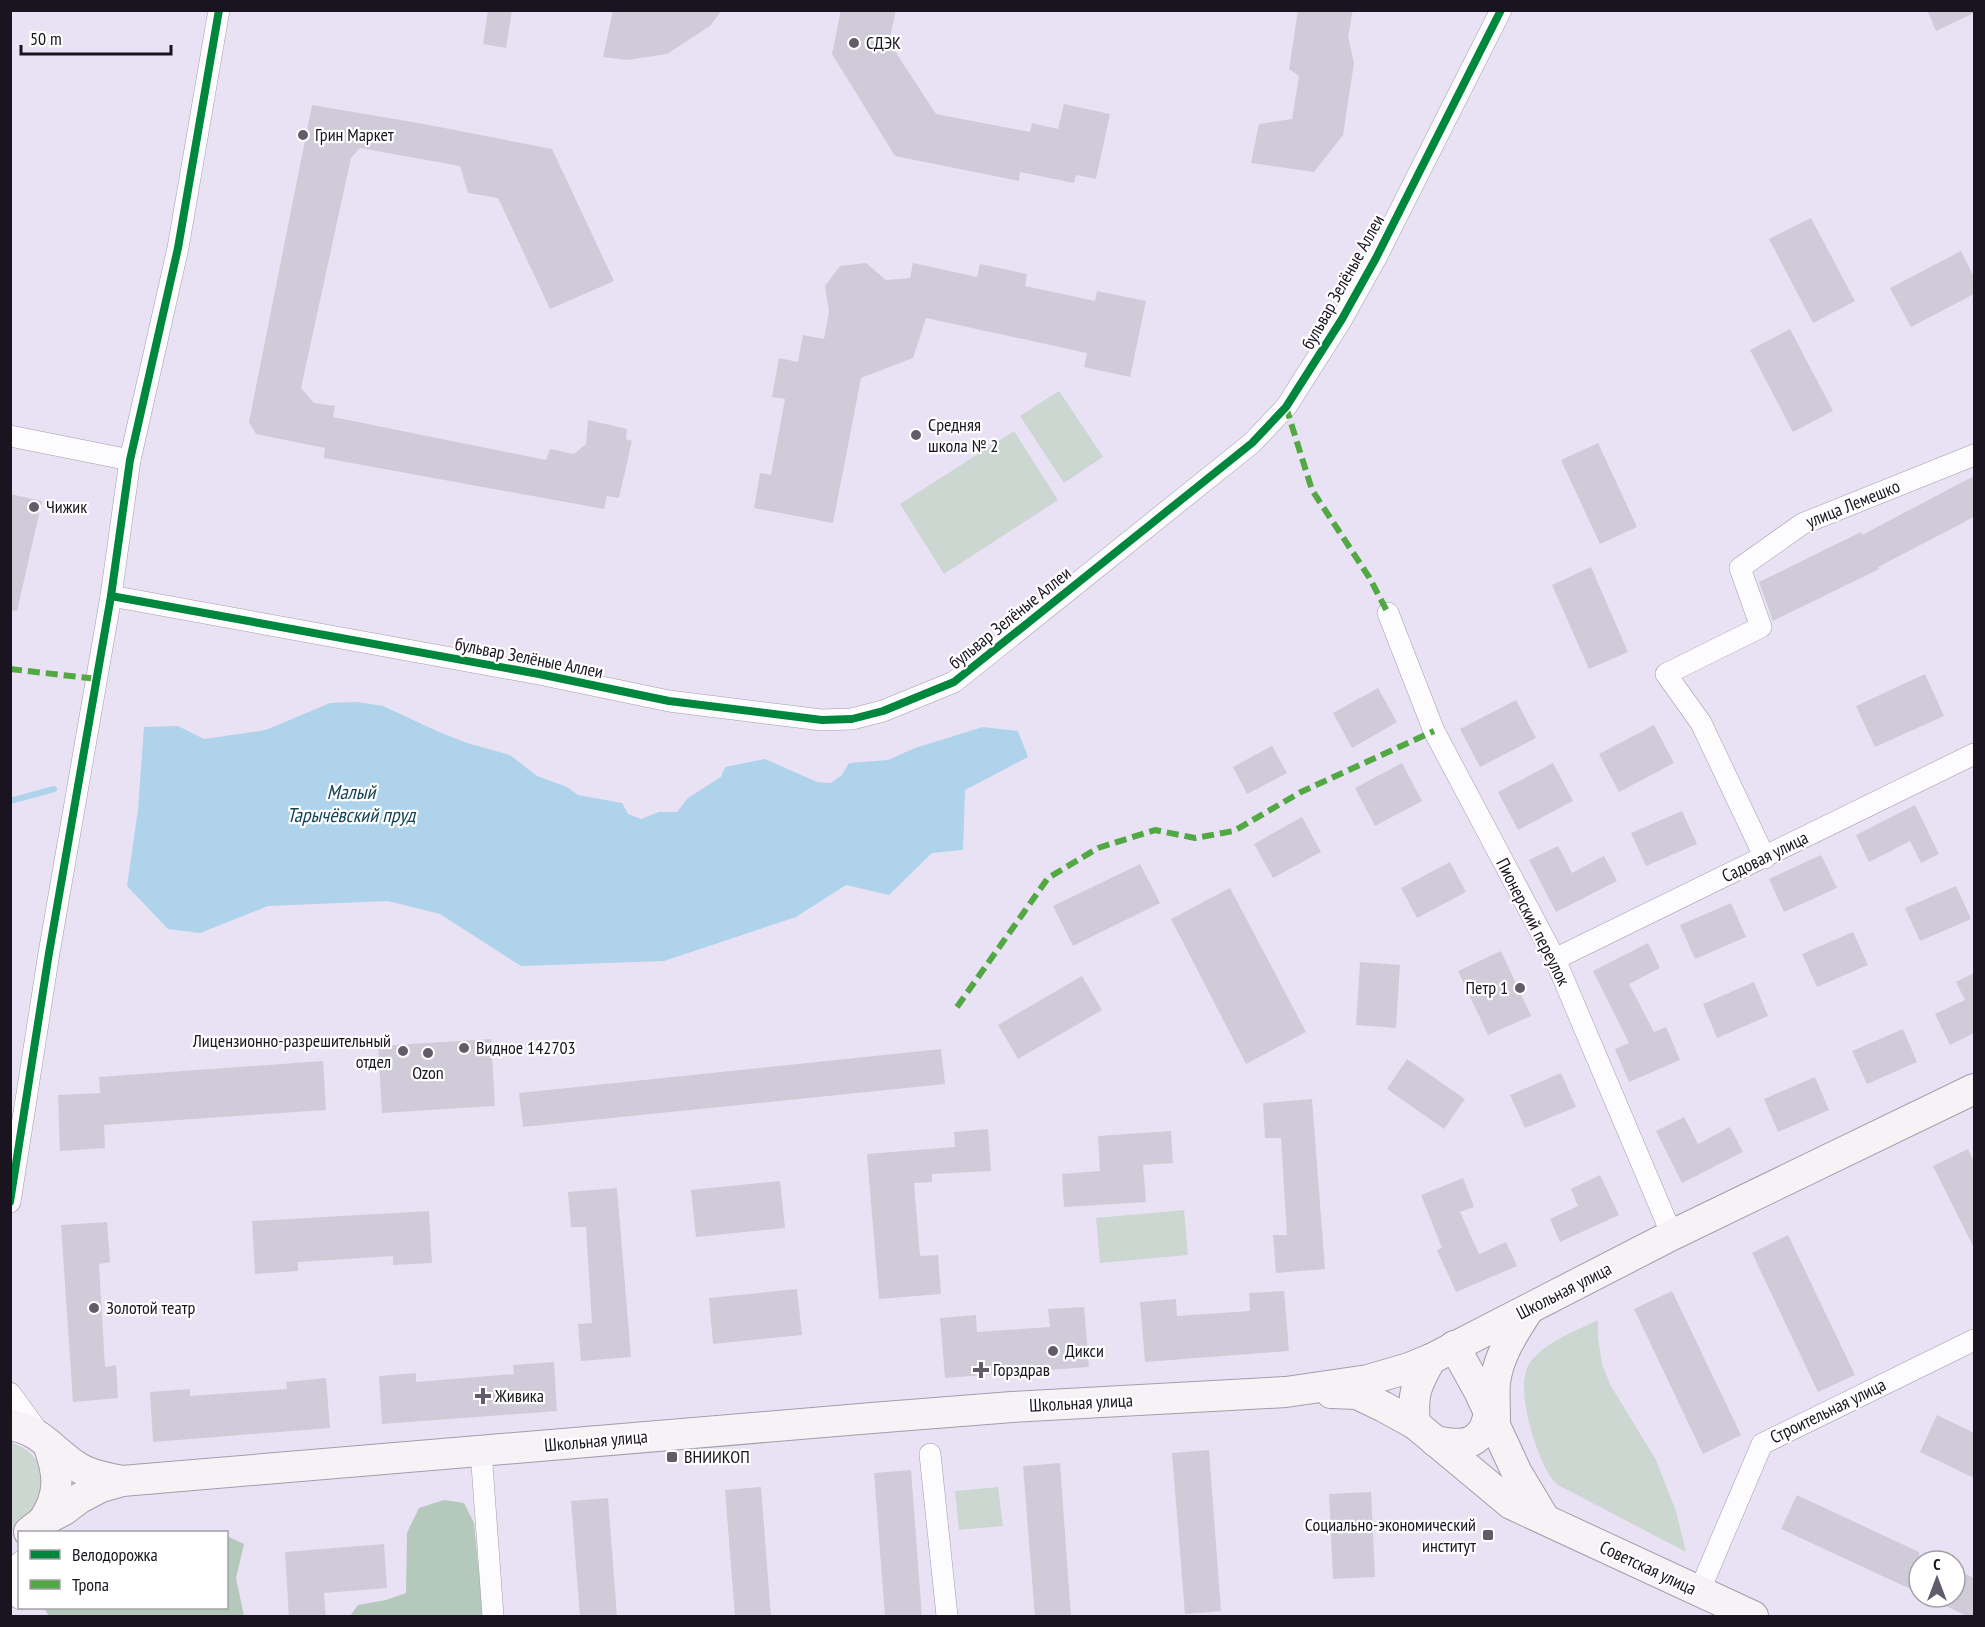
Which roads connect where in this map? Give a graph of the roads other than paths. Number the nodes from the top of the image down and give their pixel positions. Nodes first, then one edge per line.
1 (219, 10) edge
2 (1501, 10) edge
3 (10, 436) edge
4 (1974, 455) edge
5 (130, 460) junction
6 (111, 596) junction
7 (1388, 613) dead end
8 (1974, 754) edge
9 (1765, 858) junction
10 (1555, 959) junction
11 (1974, 1089) edge
12 (10, 1203) edge
13 (1672, 1235) junction
14 (1530, 1308) junction
15 (1974, 1340) edge
16 (1442, 1352) junction
17 (1286, 1392) junction
18 (10, 1393) edge
19 (1492, 1422) junction
20 (10, 1425) edge
21 (1425, 1433) junction
22 (45, 1440) junction
23 (481, 1451) junction
24 (930, 1454) dead end
25 (122, 1481) junction
26 (1544, 1518) junction
27 (32, 1530) edge
28 (18, 1571) edge
29 (1699, 1592) junction
30 (18, 1596) edge
31 (493, 1617) edge
32 (947, 1617) edge
33 (1753, 1617) edge

1 - 5 street
2 - 6 street, бульвар Зелёные Аллеи
3 - 5 street
4 - 9 street, улица Лемешко
5 - 6 street
6 - 12 street
7 - 10 street, Пионерский переулок
8 - 9 street, Садовая улица
9 - 10 street, Садовая улица
10 - 13 street, Пионерский переулок
11 - 13 main road, Школьная улица
13 - 14 main road, Школьная улица
14 - 16 main road, Школьная улица
14 - 19 main road
15 - 29 street, Строительная улица
16 - 17 main road, Школьная улица
16 - 19 main road
16 - 21 main road
17 - 21 main road
17 - 23 main road, Школьная улица
18 - 22 street
19 - 21 main road
19 - 26 main road
20 - 22 main road
21 - 26 main road, Советская улица
22 - 25 main road
22 - 27 main road
23 - 25 main road, Школьная улица
23 - 31 street
24 - 32 street
25 - 27 main road
26 - 29 main road, Советская улица
28 - 30 street
29 - 33 main road, Советская улица

